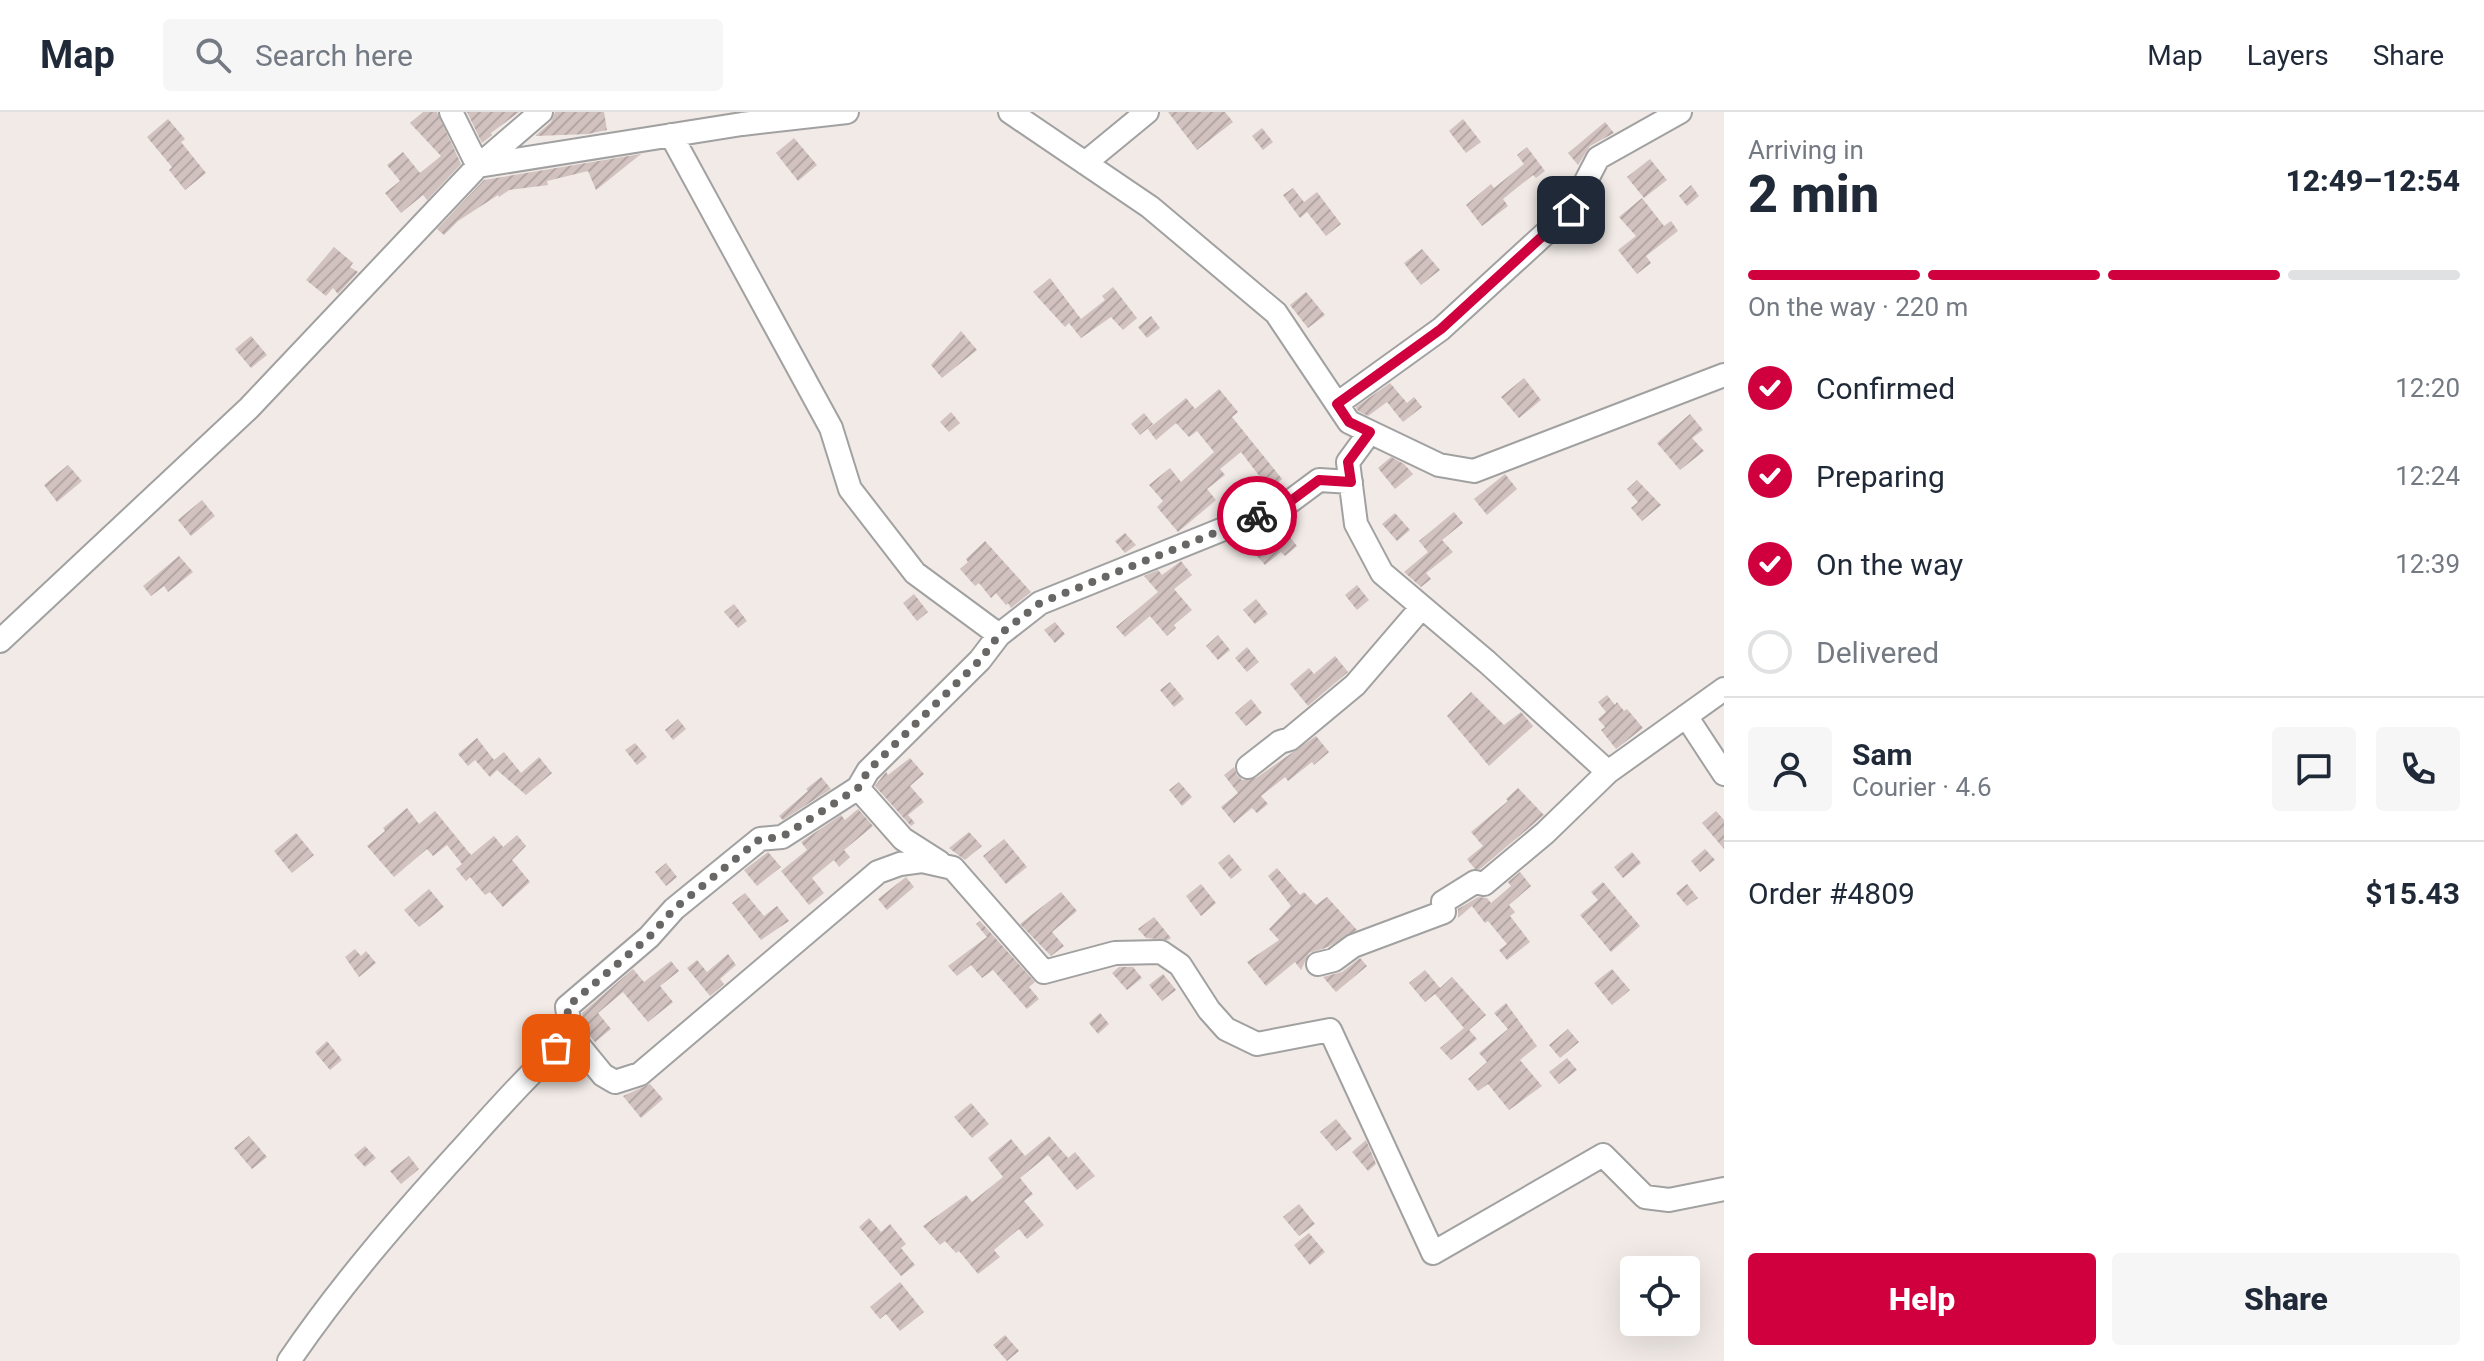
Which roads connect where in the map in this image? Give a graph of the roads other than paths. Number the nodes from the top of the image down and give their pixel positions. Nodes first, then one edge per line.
1 (451, 112) edge
2 (541, 112) edge
3 (847, 112) edge
4 (1010, 112) edge
5 (1147, 112) edge
6 (1680, 112) edge
7 (671, 135) junction
8 (1085, 163) junction
9 (478, 166) junction
10 (1724, 375) edge
11 (1337, 404) junction
12 (1370, 432) junction
13 (1351, 482) junction
14 (1422, 607) junction
15 (999, 635) junction
16 (0, 641) edge
17 (1724, 689) edge
18 (1686, 716) junction
19 (1248, 767) dead end
20 (1608, 772) junction
21 (1724, 774) edge
22 (858, 788) junction
23 (943, 865) junction
24 (1318, 964) dead end
25 (571, 1036) junction
26 (1724, 1189) edge
27 (289, 1361) edge

1 - 9 street
2 - 9 street
3 - 7 street
4 - 8 street
5 - 8 street
6 - 11 street
7 - 9 street
7 - 15 street
8 - 11 street
9 - 16 street
10 - 12 street
11 - 12 street
12 - 13 street
13 - 14 street
13 - 15 street
14 - 19 street
14 - 20 street
15 - 22 street
17 - 18 street
18 - 20 street
18 - 21 street
20 - 24 street
22 - 23 street
22 - 25 street
23 - 25 street
23 - 26 street
25 - 27 street

